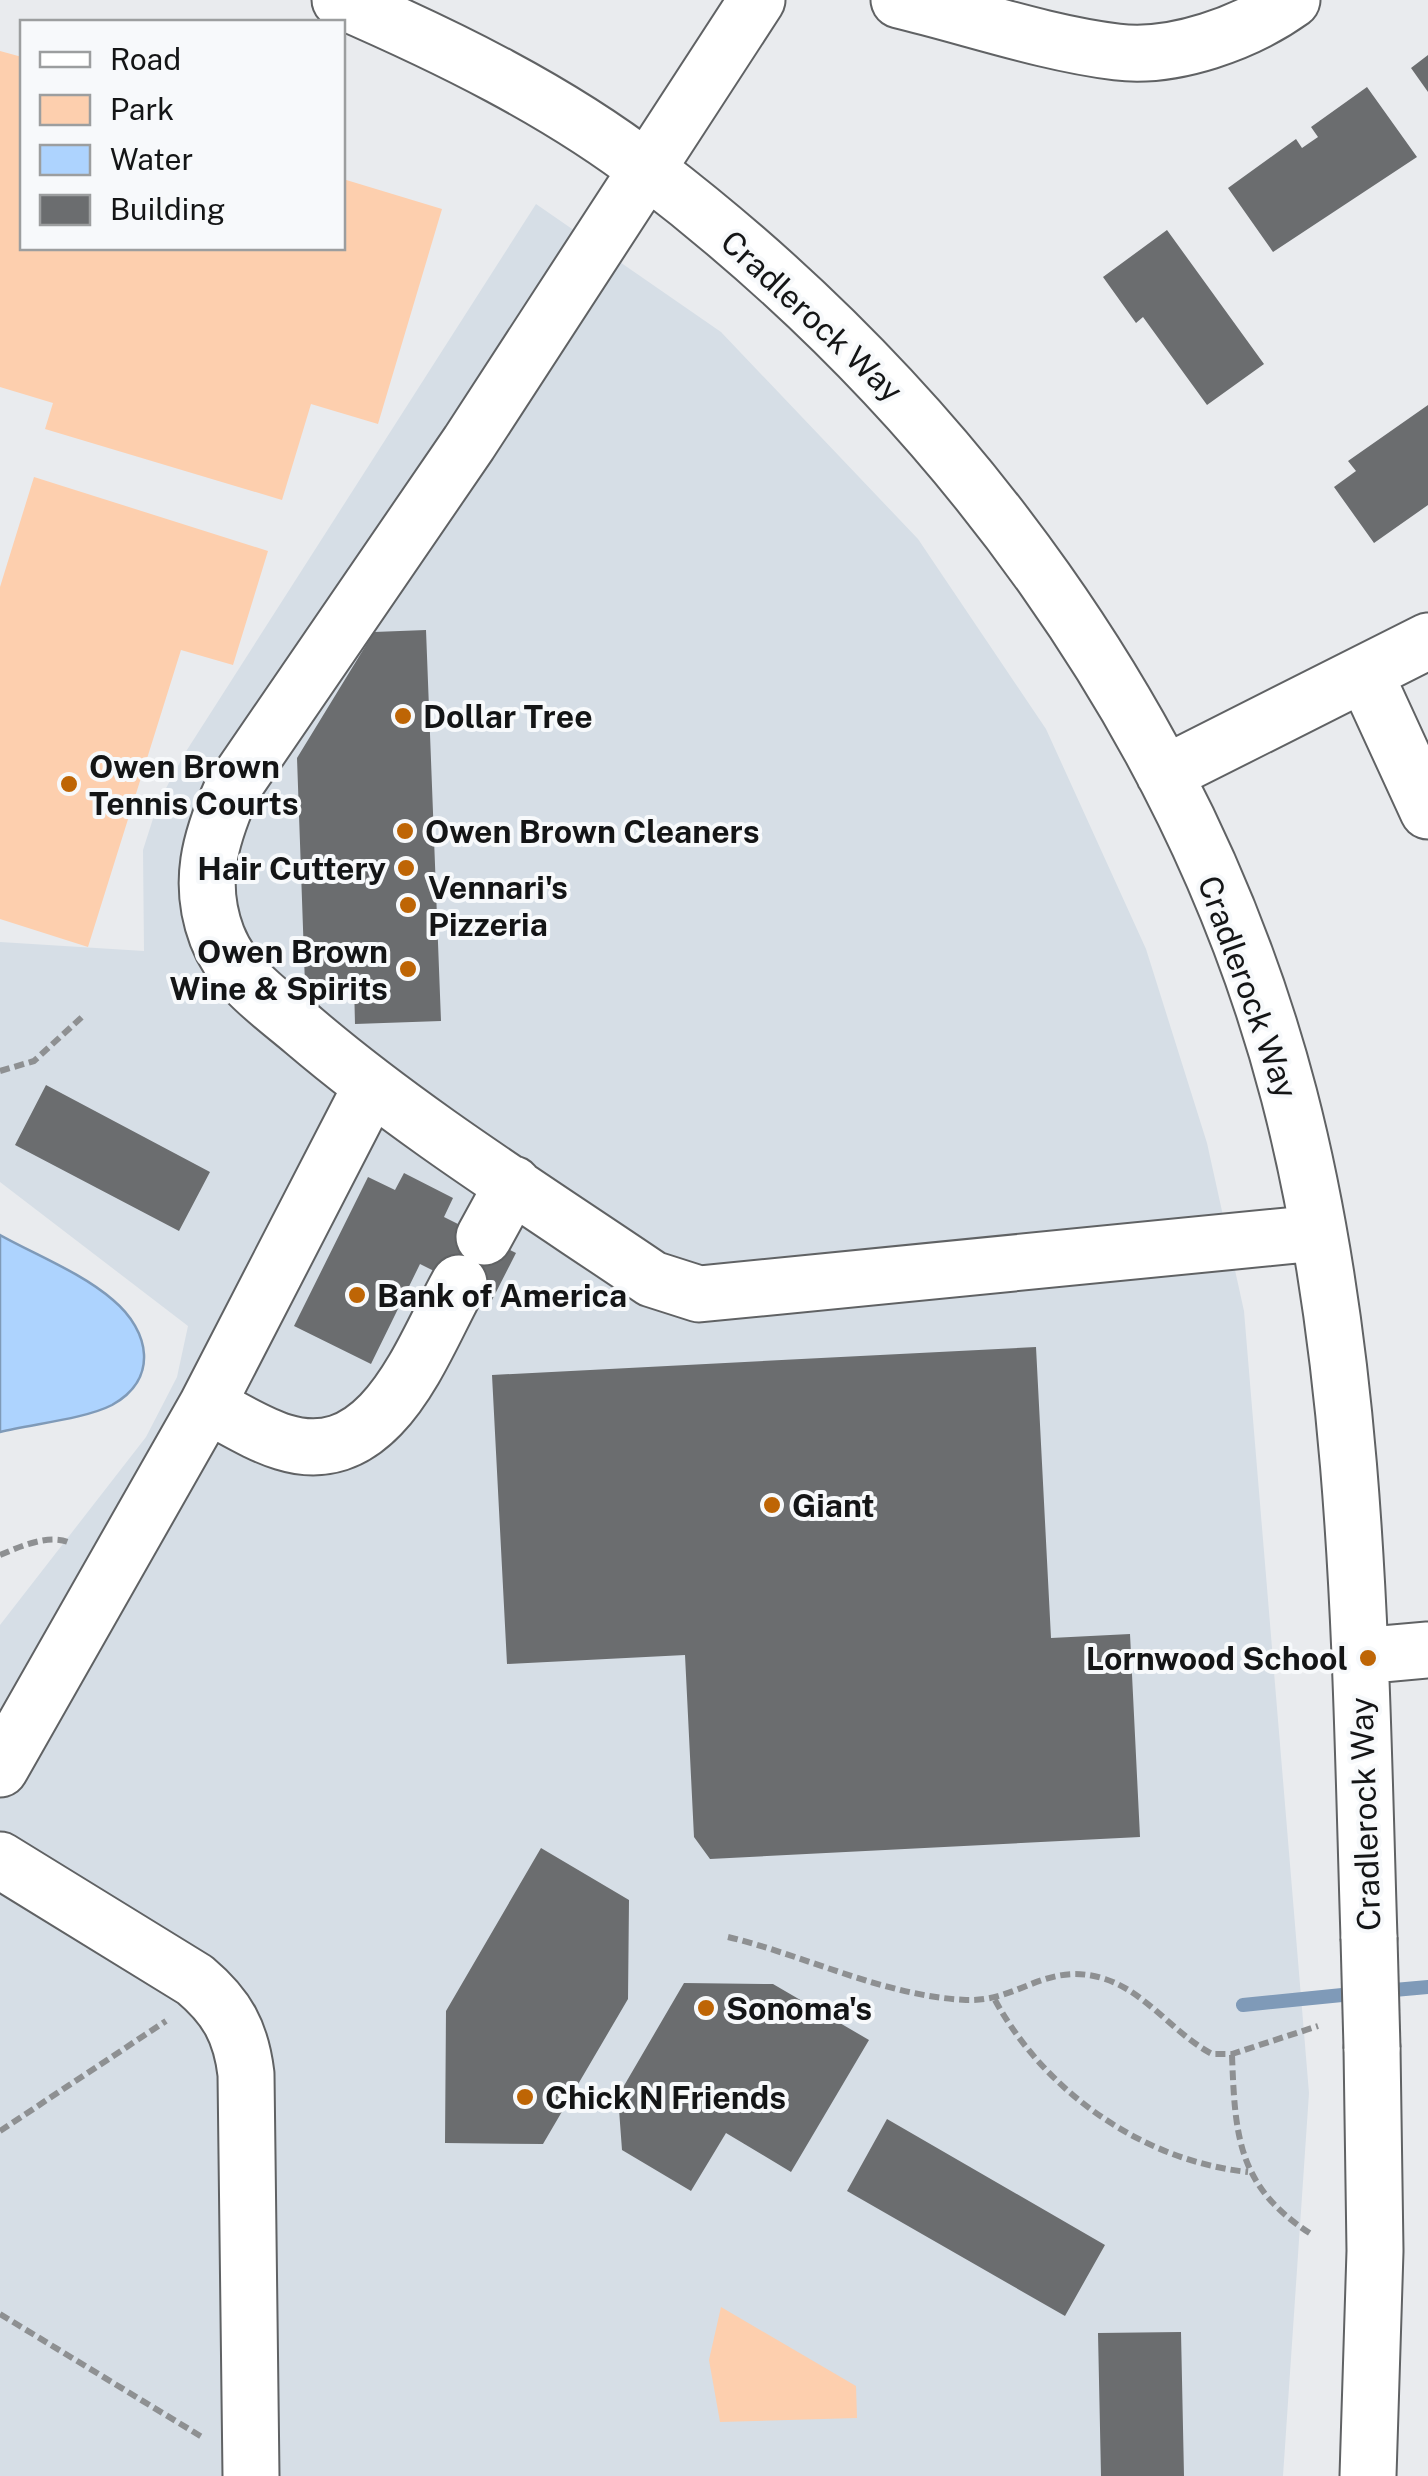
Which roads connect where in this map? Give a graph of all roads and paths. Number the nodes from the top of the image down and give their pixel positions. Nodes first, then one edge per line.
1 (340, 0) edge
2 (756, 0) edge
3 (899, 0) edge
4 (1292, 0) edge
5 (646, 168) junction
6 (1428, 641) edge
7 (1365, 674) junction
8 (1164, 774) junction
9 (1428, 811) edge
10 (82, 1017) dead end
11 (0, 1071) edge
12 (371, 1088) junction
13 (513, 1184) junction
14 (1317, 1233) junction
15 (207, 1405) junction
16 (75, 1546) dead end
17 (0, 1556) edge
18 (1428, 1650) edge
19 (1360, 1656) junction
20 (0, 1769) edge
21 (0, 1860) edge
22 (728, 1937) dead end
23 (195, 1980) junction
24 (995, 2000) junction
25 (1318, 2026) dead end
26 (1232, 2054) junction
27 (0, 2132) edge
28 (1248, 2172) junction
29 (1311, 2234) dead end
30 (0, 2314) edge
31 (251, 2463) edge
32 (1368, 2476) edge

1 - 5 street, Cradlerock Way
2 - 5 street
3 - 4 street
5 - 8 street, Cradlerock Way
5 - 12 street
6 - 7 street
7 - 8 street
7 - 9 street
8 - 14 street, Cradlerock Way
10 - 11 path
12 - 13 street
12 - 15 street
13 - 14 street
13 - 15 street
14 - 19 street, Cradlerock Way
15 - 20 street
16 - 17 path
18 - 19 street
19 - 32 street, Cradlerock Way, bridge
21 - 23 street
22 - 24 path
23 - 27 path
23 - 31 street
24 - 26 path
24 - 28 path
25 - 26 path
26 - 28 path
28 - 29 path
30 - 31 path

